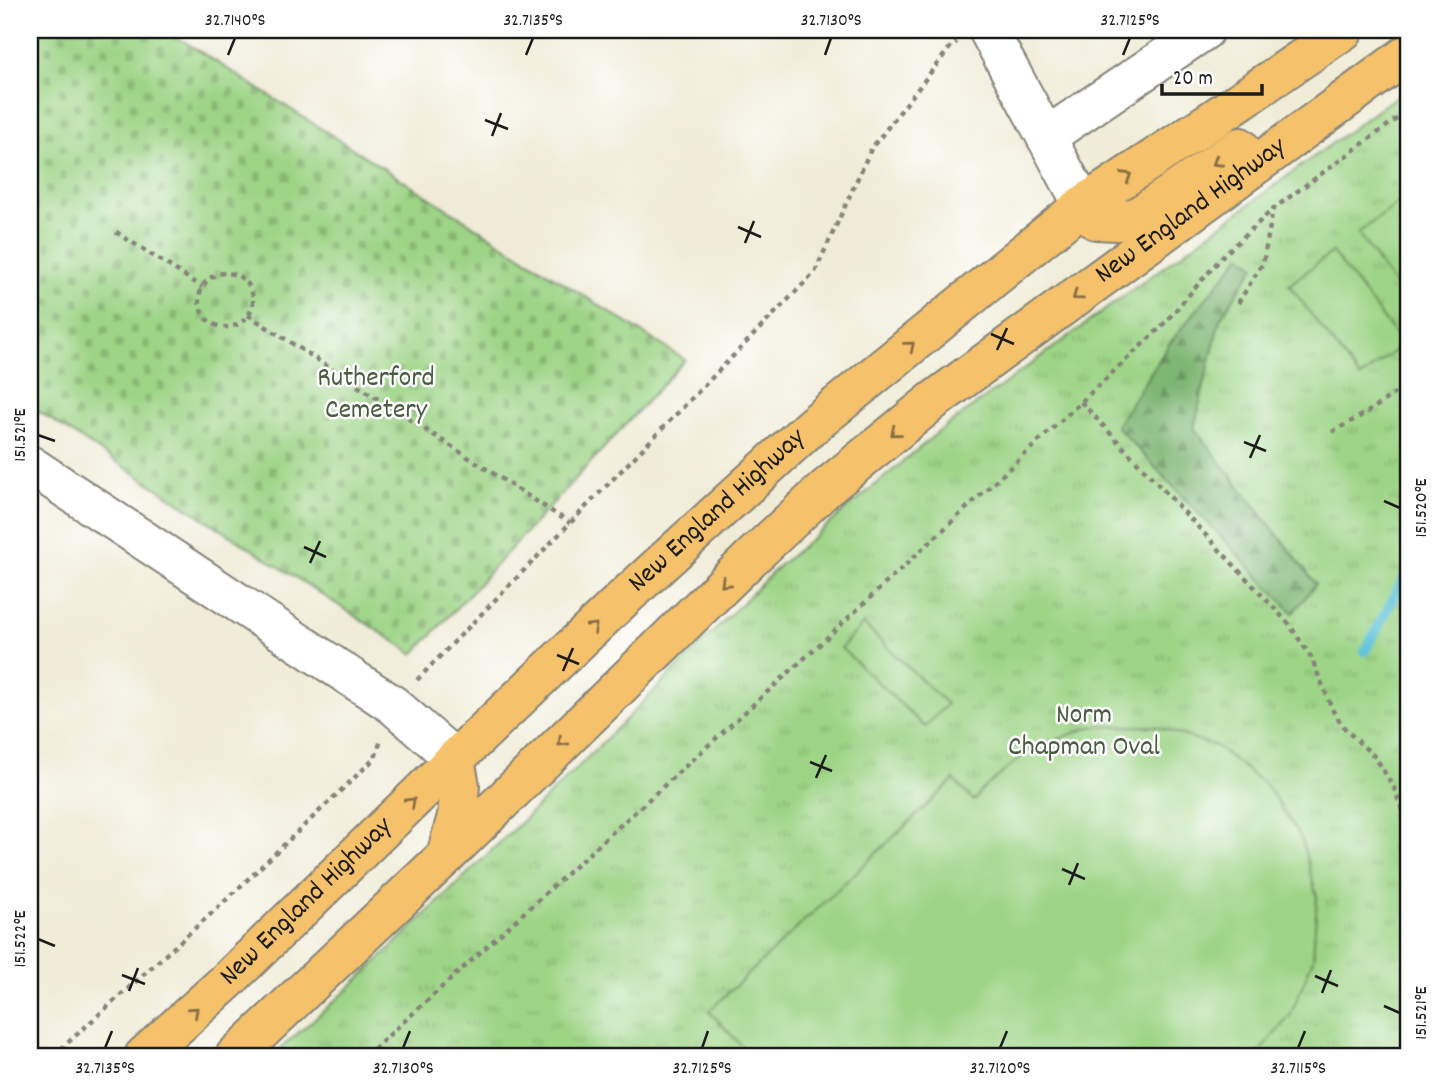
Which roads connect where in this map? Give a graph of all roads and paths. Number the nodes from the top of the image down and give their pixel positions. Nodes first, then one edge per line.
1 (1205, 30) edge
2 (1344, 30) edge
3 (976, 34) edge
4 (1409, 53) edge
5 (1409, 110) edge
6 (1324, 116) junction
7 (1046, 137) junction
8 (1083, 205) junction
9 (1273, 209) junction
10 (116, 232) dead end
11 (202, 287) junction
12 (1238, 303) dead end
13 (248, 315) junction
14 (1409, 383) edge
15 (1081, 402) junction
16 (1332, 432) dead end
17 (30, 465) edge
18 (570, 523) junction
19 (393, 705) junction
20 (455, 759) junction
21 (1409, 836) edge
22 (446, 856) junction
23 (53, 1056) edge
24 (144, 1056) edge
25 (235, 1056) edge
26 (366, 1056) edge

1 - 7 street
8 -> 2 highway, New England Highway
3 - 7 street
3 - 18 path
4 - 6 highway, New England Highway
5 - 9 path
6 -> 8 highway
6 -> 22 highway, New England Highway
7 - 8 street
20 -> 8 highway, New England Highway
9 - 12 path
9 - 15 path
10 - 11 path
11 - 13 path
11 - 13 path
13 - 18 path
14 - 16 path
15 - 21 path
15 - 26 path
17 - 19 street
18 - 19 path
19 - 20 street
19 - 23 path
20 - 22 highway
24 -> 20 highway, New England Highway
22 - 25 highway, New England Highway

